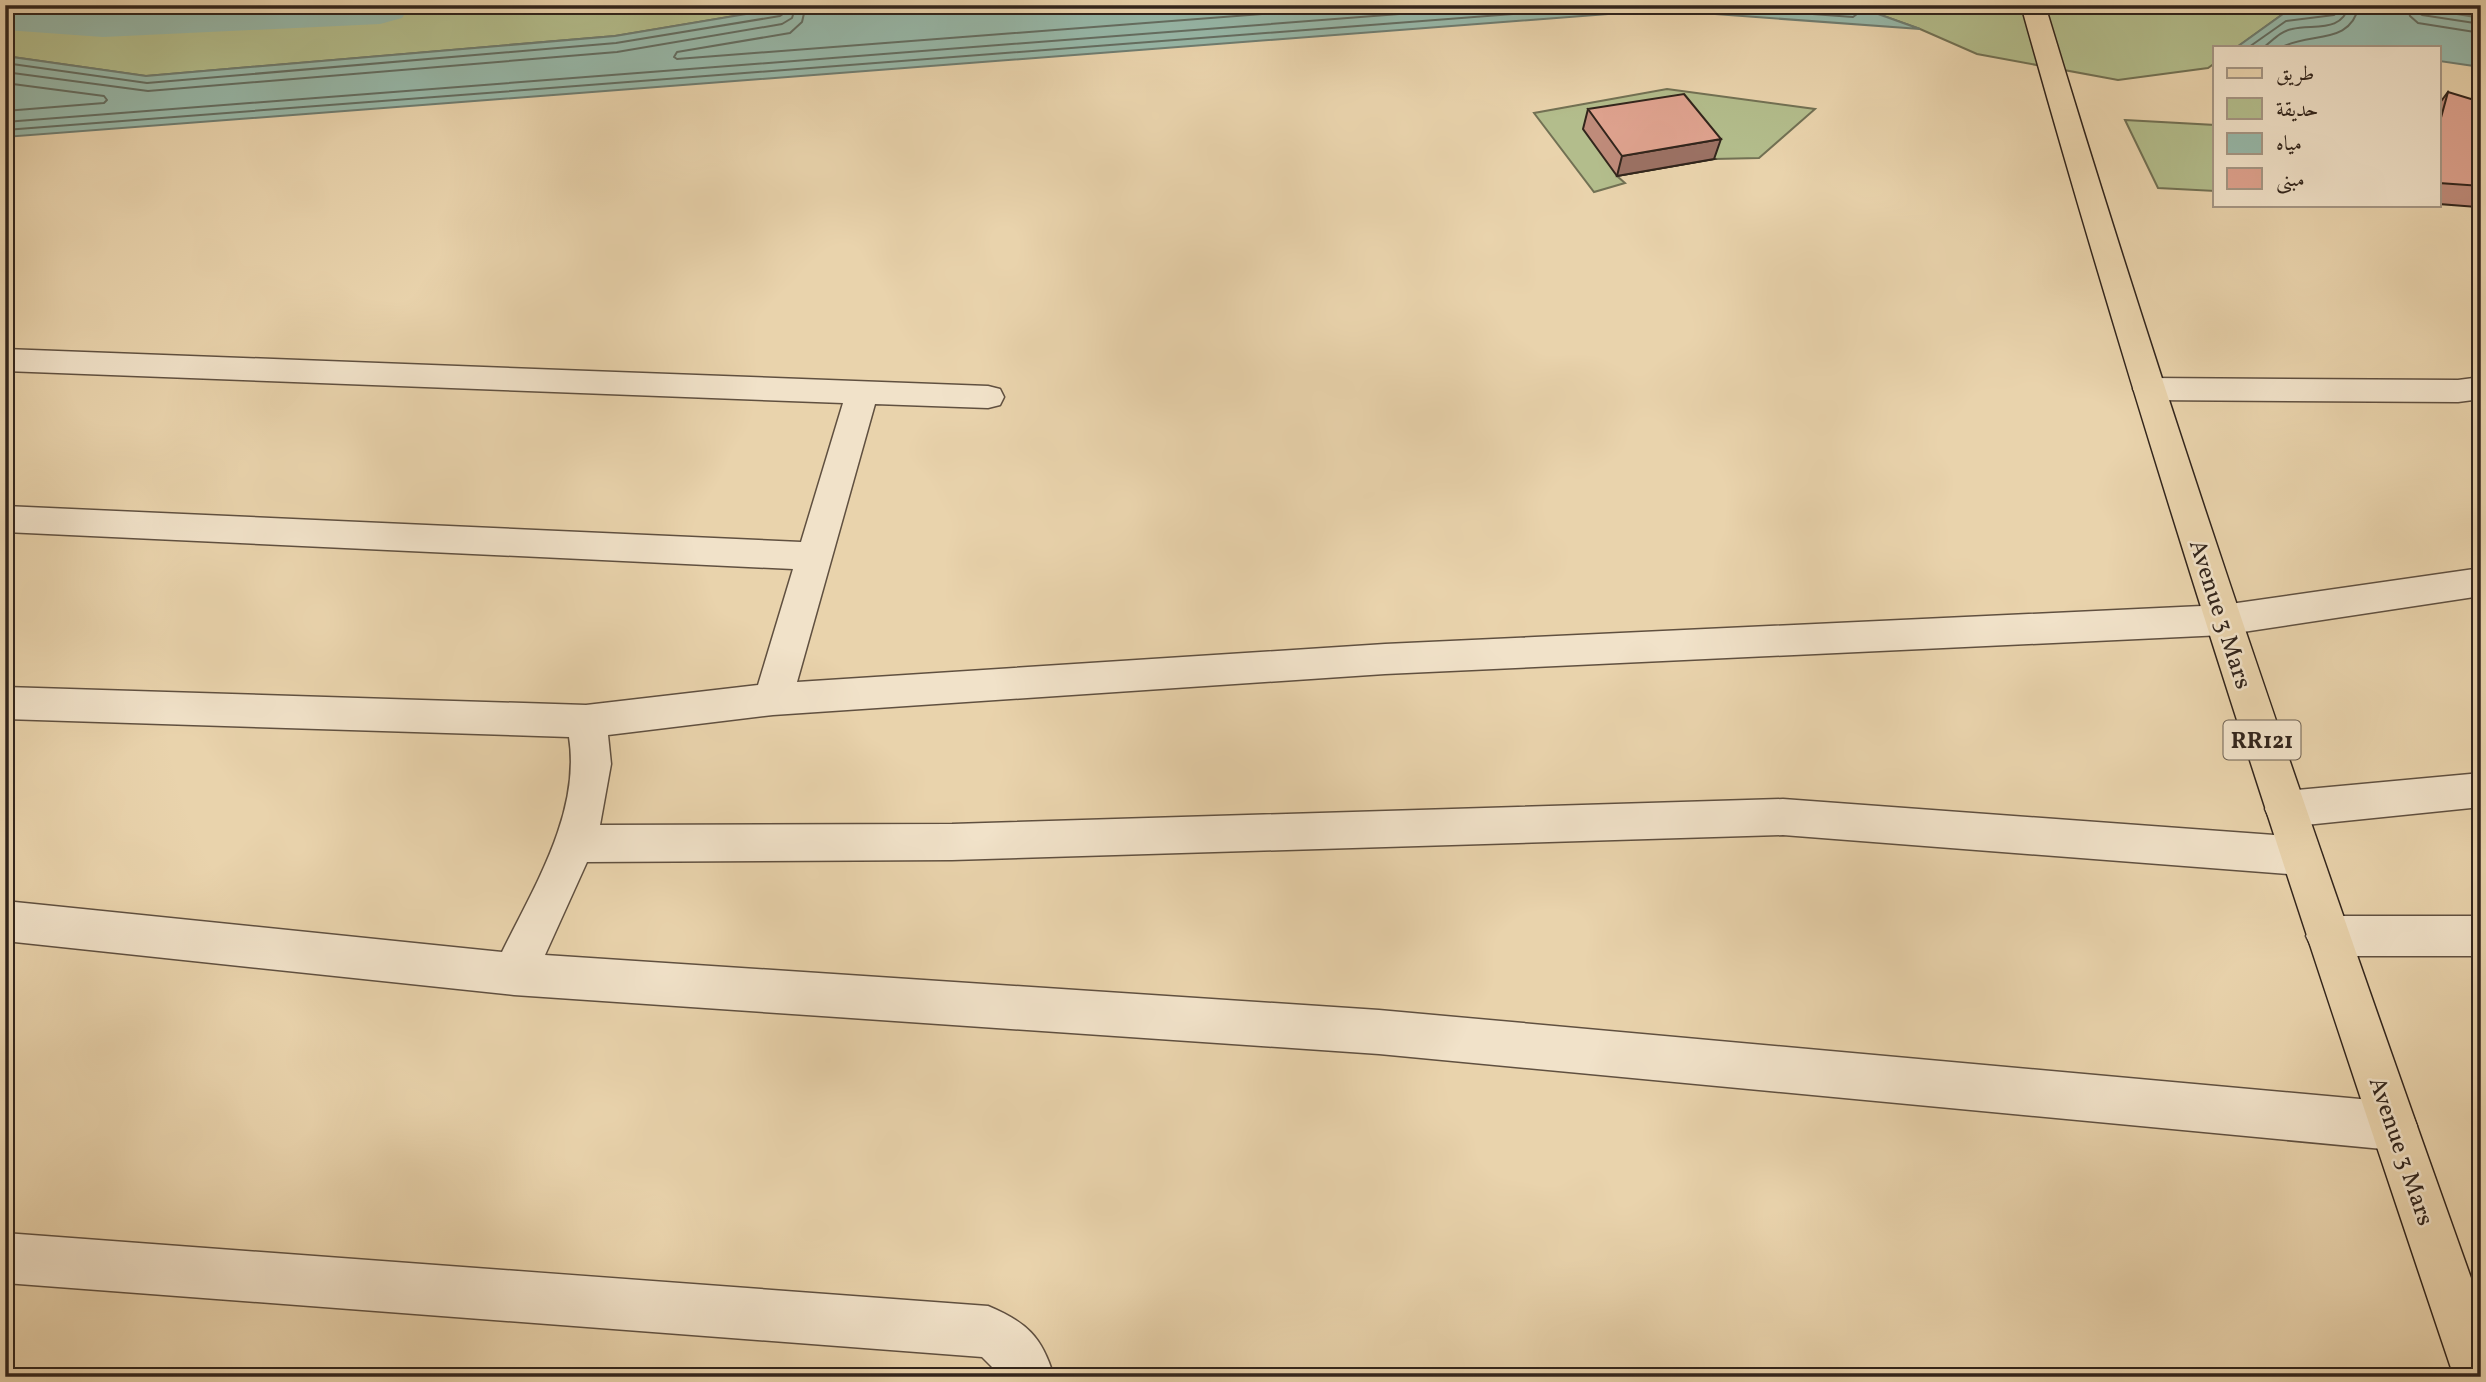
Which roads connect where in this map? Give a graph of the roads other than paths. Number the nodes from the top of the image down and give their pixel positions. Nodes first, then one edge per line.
1 (2033, 5) edge
2 (5, 360) edge
3 (2149, 388) junction
4 (2481, 388) edge
5 (862, 393) junction
6 (988, 397) dead end
7 (5, 519) edge
8 (814, 556) junction
9 (2481, 582) edge
10 (2223, 620) junction
11 (773, 699) junction
12 (5, 703) edge
13 (586, 721) junction
14 (2481, 790) edge
15 (2285, 809) junction
16 (573, 844) junction
17 (2301, 856) junction
18 (5, 922) edge
19 (2328, 936) junction
20 (2481, 936) edge
21 (514, 974) junction
22 (2393, 1126) junction
23 (5, 1258) edge
24 (1028, 1377) edge
25 (2480, 1377) edge

1 - 3 main road, Avenue 3 Mars / RR121
2 - 5 street
3 - 4 street
3 - 10 main road, Avenue 3 Mars / RR121
5 - 6 street
5 - 8 street
7 - 8 street
8 - 11 street
9 - 10 street
10 - 11 street
10 - 15 main road, Avenue 3 Mars / RR121
11 - 13 street
12 - 13 street
13 - 16 street
14 - 15 street
15 - 17 main road, Avenue 3 Mars / RR121
16 - 17 street
16 - 21 street
17 - 19 main road, Avenue 3 Mars / RR121
18 - 21 street
19 - 20 street
19 - 22 main road, Avenue 3 Mars / RR121
21 - 22 street
22 - 25 main road, Avenue 3 Mars / RR121
23 - 24 street

